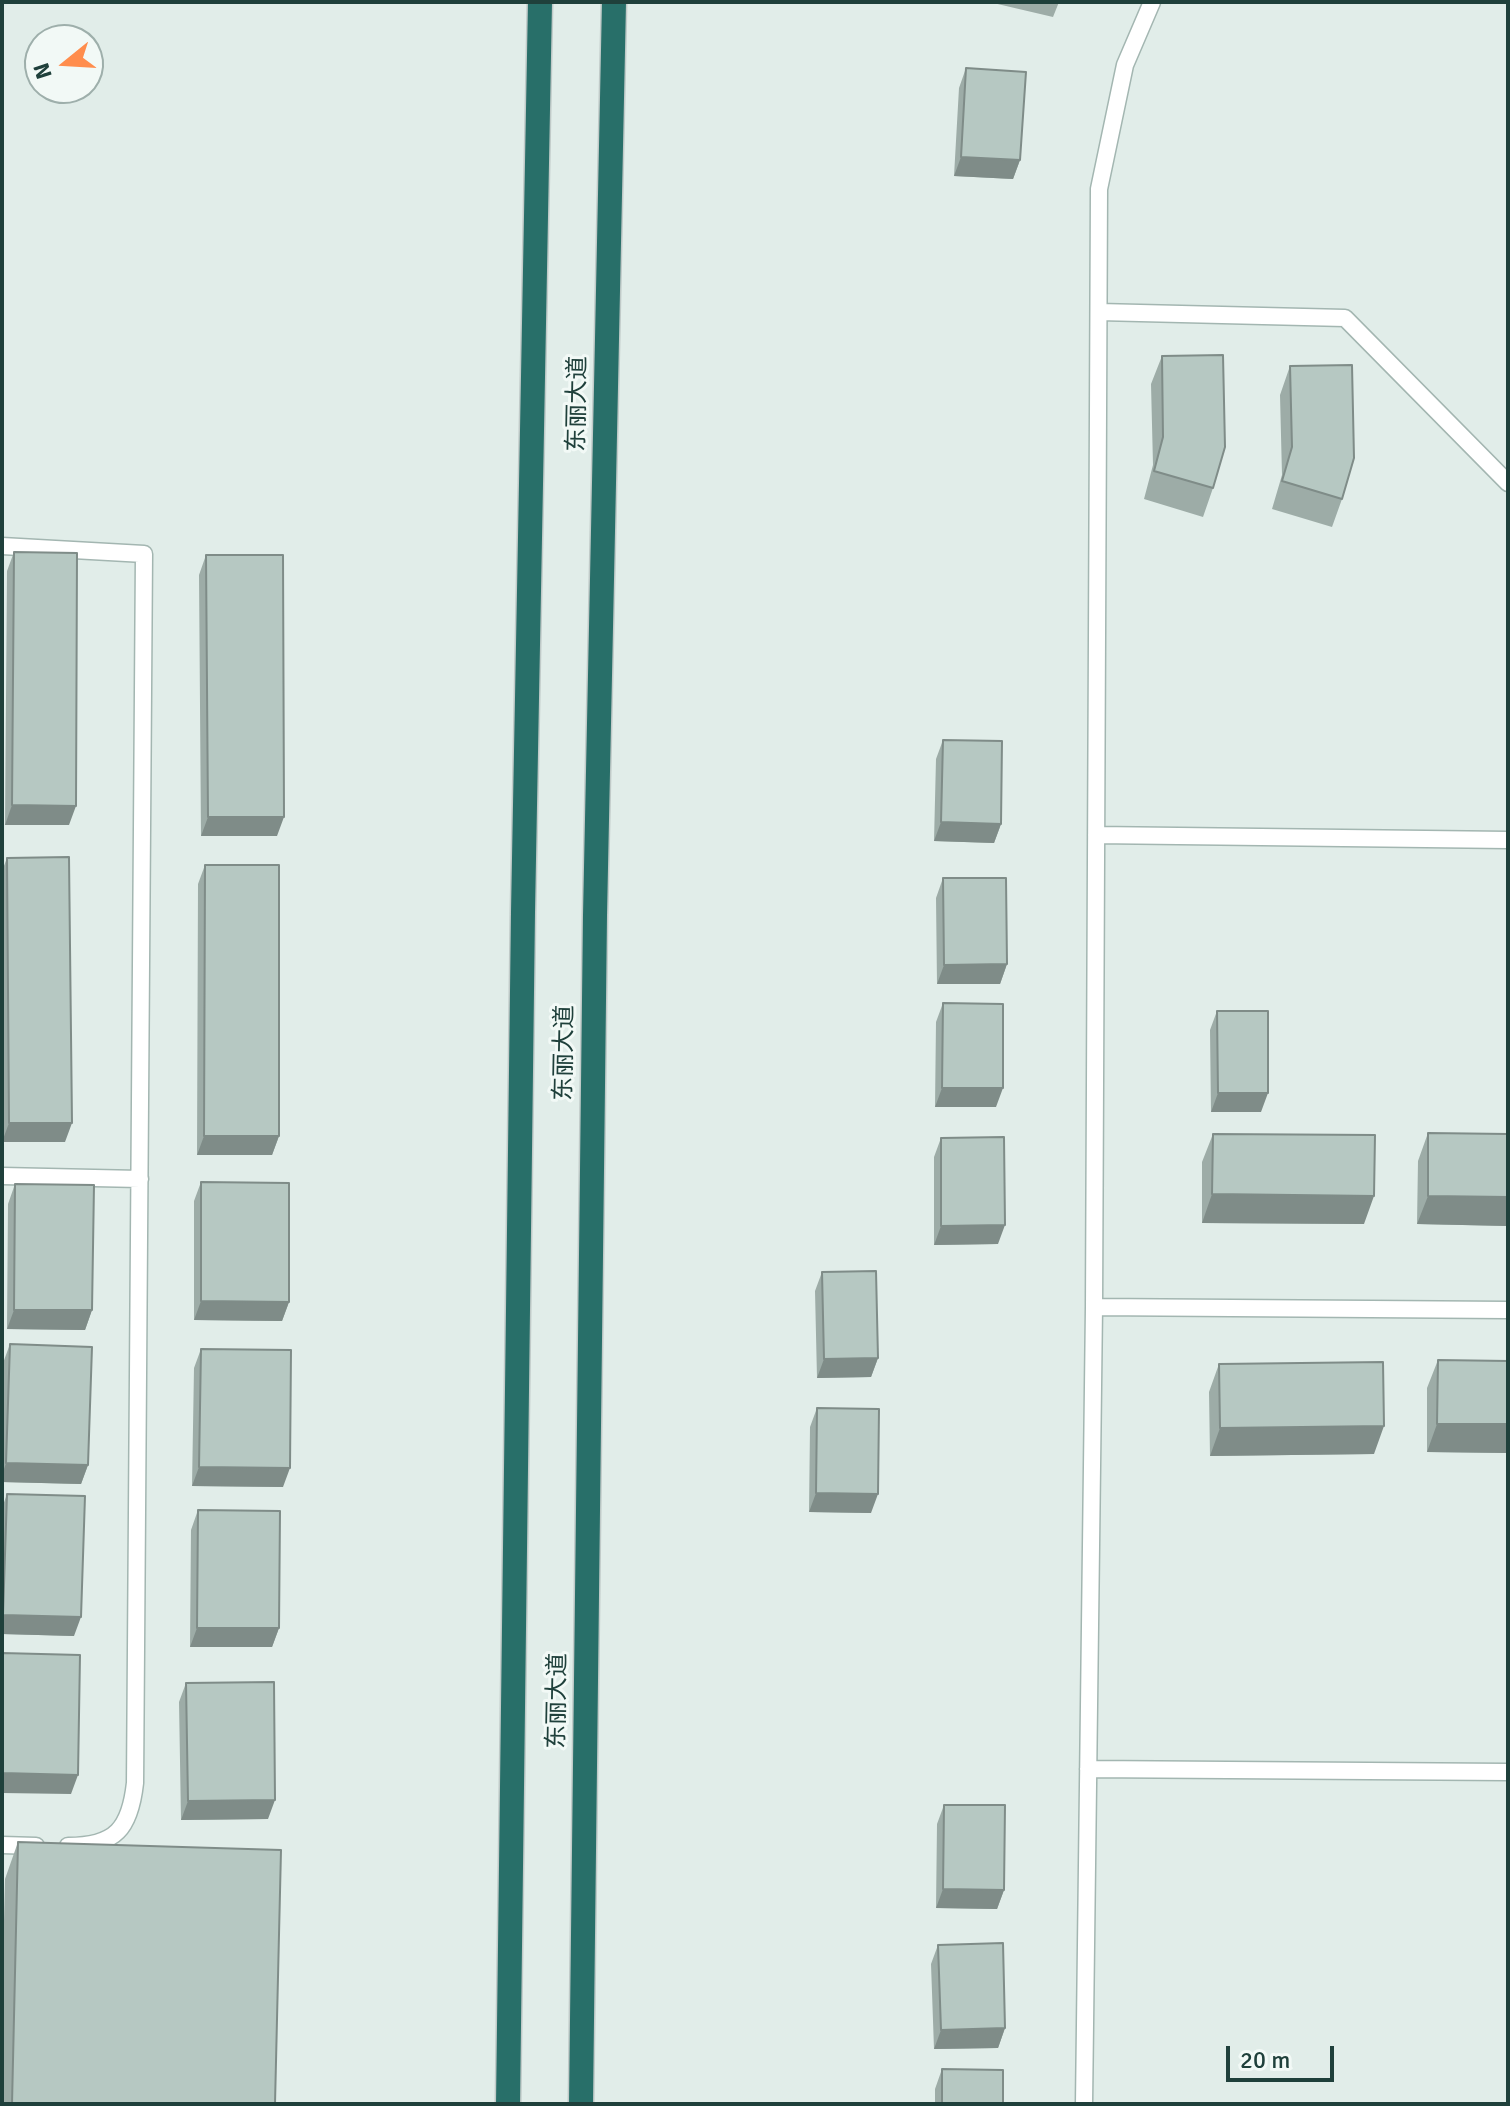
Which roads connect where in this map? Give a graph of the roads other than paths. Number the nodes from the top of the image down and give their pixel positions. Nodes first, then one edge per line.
1 (540, 2) edge
2 (614, 2) edge
3 (1152, 2) edge
4 (1099, 312) junction
5 (1508, 483) edge
6 (2, 546) edge
7 (1096, 835) junction
8 (1508, 840) edge
9 (2, 1176) edge
10 (140, 1179) junction
11 (1094, 1307) junction
12 (1508, 1310) edge
13 (1088, 1769) junction
14 (1508, 1772) edge
15 (2, 1845) edge
16 (508, 2104) edge
17 (581, 2104) edge
18 (1084, 2104) edge

1 - 16 highway, 东丽大道
2 - 17 highway, 东丽大道
3 - 4 lane
4 - 5 lane
4 - 7 lane
6 - 10 lane
7 - 8 lane
7 - 11 lane
9 - 10 lane
10 - 15 lane
11 - 12 lane
11 - 13 lane
13 - 14 lane
13 - 18 lane

